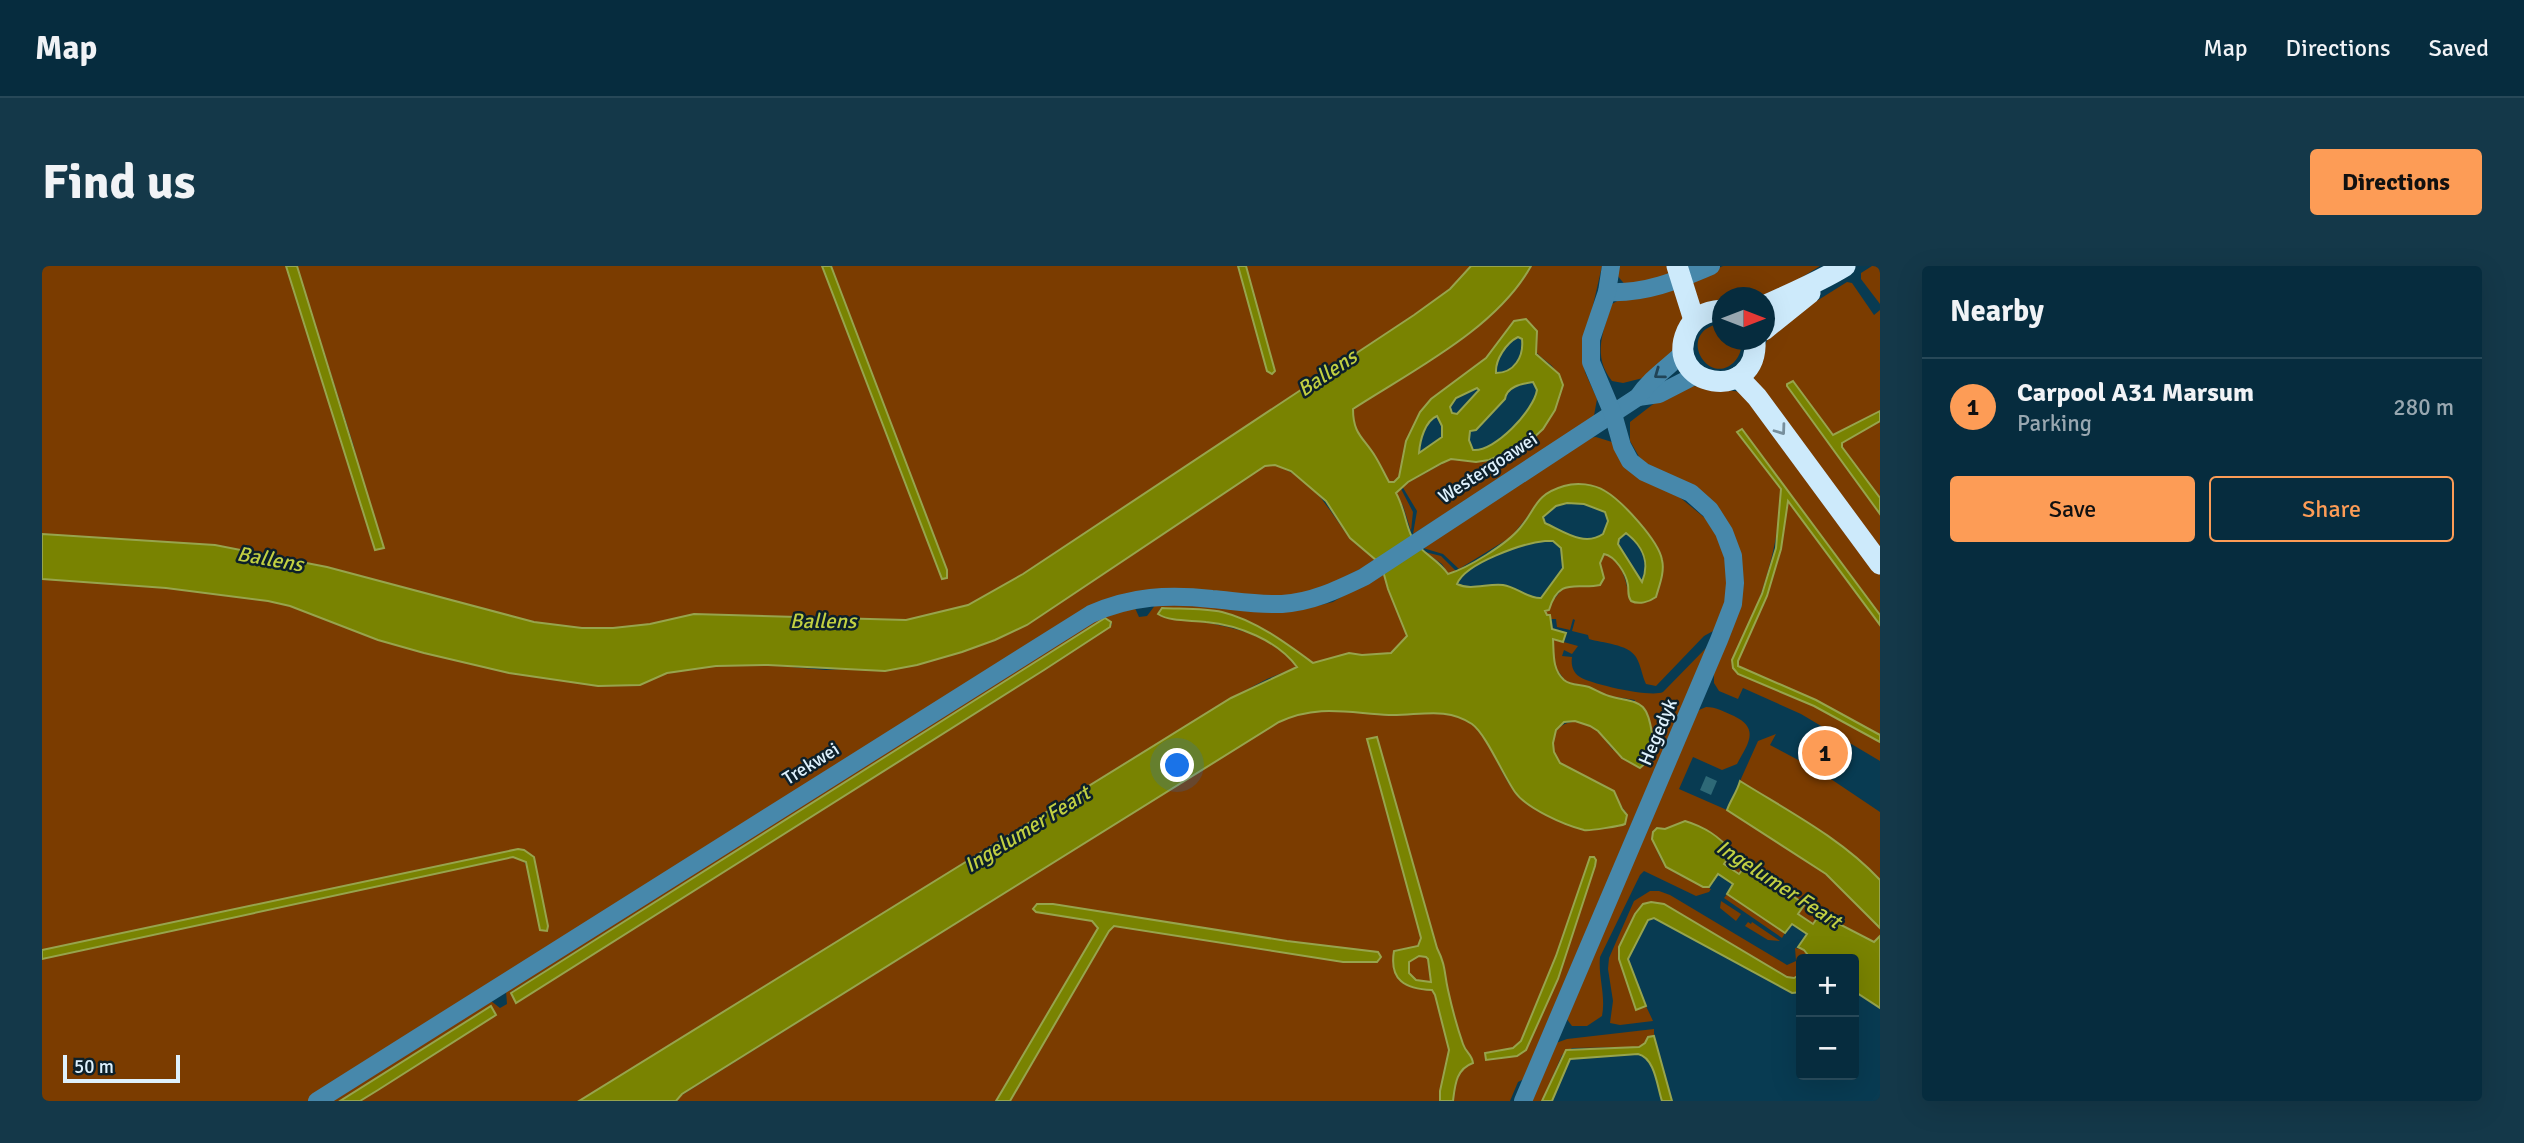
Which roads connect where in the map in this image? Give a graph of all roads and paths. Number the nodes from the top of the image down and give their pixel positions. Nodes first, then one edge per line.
1 (1611, 266) edge
2 (1711, 266) edge
3 (1845, 266) edge
4 (1679, 272) edge
5 (1818, 284) junction
6 (1607, 292) junction
7 (1775, 301) edge
8 (1712, 311) edge
9 (1694, 320) junction
10 (1775, 322) edge
11 (1754, 350) edge
12 (1683, 353) junction
13 (1696, 375) junction
14 (1738, 377) junction
15 (1638, 397) junction
16 (1612, 414) junction
17 (1880, 564) edge
18 (1364, 577) joint
19 (317, 1101) edge
20 (1523, 1101) edge

1 - 6 street, Hegedyk
2 - 4 street
3 - 5 highway
4 - 6 street
4 - 9 highway
5 - 7 highway
5 - 10 highway
6 - 16 street, Hegedyk
8 - 9 highway
9 - 12 highway
11 - 14 highway
12 - 13 highway
12 -> 15 street, Westergoawei
13 - 14 highway
13 - 15 street, Westergoawei
14 -> 17 highway
15 - 16 street, Westergoawei
16 - 18 street, Westergoawei
16 - 20 street, Hegedyk
18 - 19 street, Trekwei

